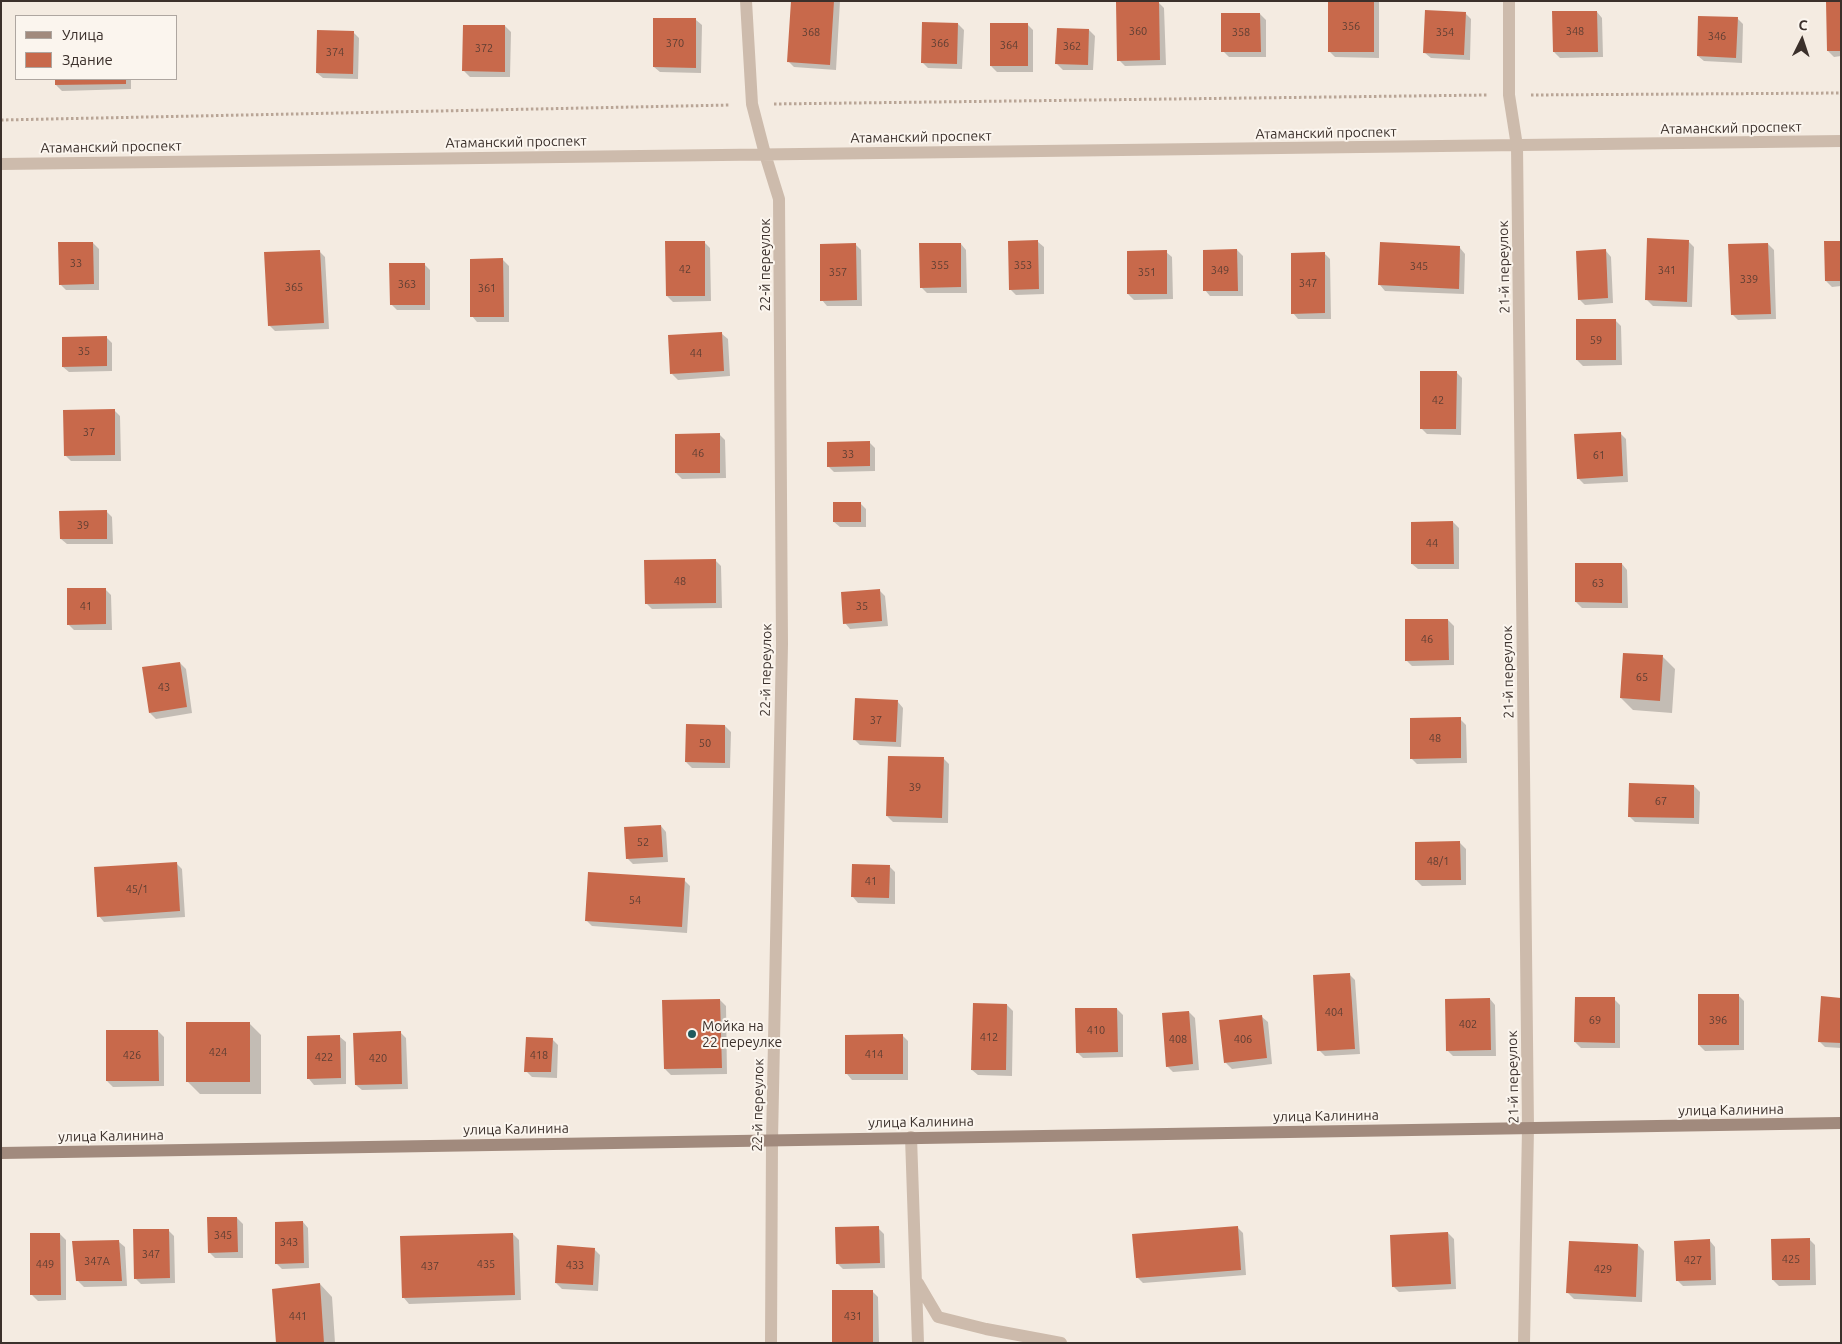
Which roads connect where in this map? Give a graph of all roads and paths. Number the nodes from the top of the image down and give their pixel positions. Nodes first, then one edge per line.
1 (746, 1) edge
2 (1509, 1) edge
3 (1841, 93) edge
4 (1509, 95) junction
5 (752, 104) junction
6 (1, 120) edge
7 (1841, 142) edge
8 (1517, 146) junction
9 (764, 154) junction
10 (1, 164) edge
11 (1841, 1123) edge
12 (1528, 1128) junction
13 (911, 1137) junction
14 (772, 1140) junction
15 (1, 1152) edge
16 (917, 1280) junction
17 (771, 1343) edge
18 (918, 1343) edge
19 (1061, 1343) edge
20 (1524, 1343) edge

1 - 5 street, 22-й переулок
2 - 4 street, 21-й переулок
3 - 4 path
4 - 5 path
4 - 8 street, 21-й переулок
5 - 6 path
5 - 9 street, 22-й переулок
7 - 8 street, Атаманский проспект
8 - 9 street, Атаманский проспект
8 - 12 street, 21-й переулок
9 - 10 street, Атаманский проспект
9 - 14 street, 22-й переулок
11 - 12 main road, улица Калинина
12 - 13 main road, улица Калинина
12 - 20 street, 21-й переулок
13 - 14 main road, улица Калинина
13 - 16 street
14 - 15 main road, улица Калинина
14 - 17 street, 22-й переулок
16 - 18 street
16 - 19 street

